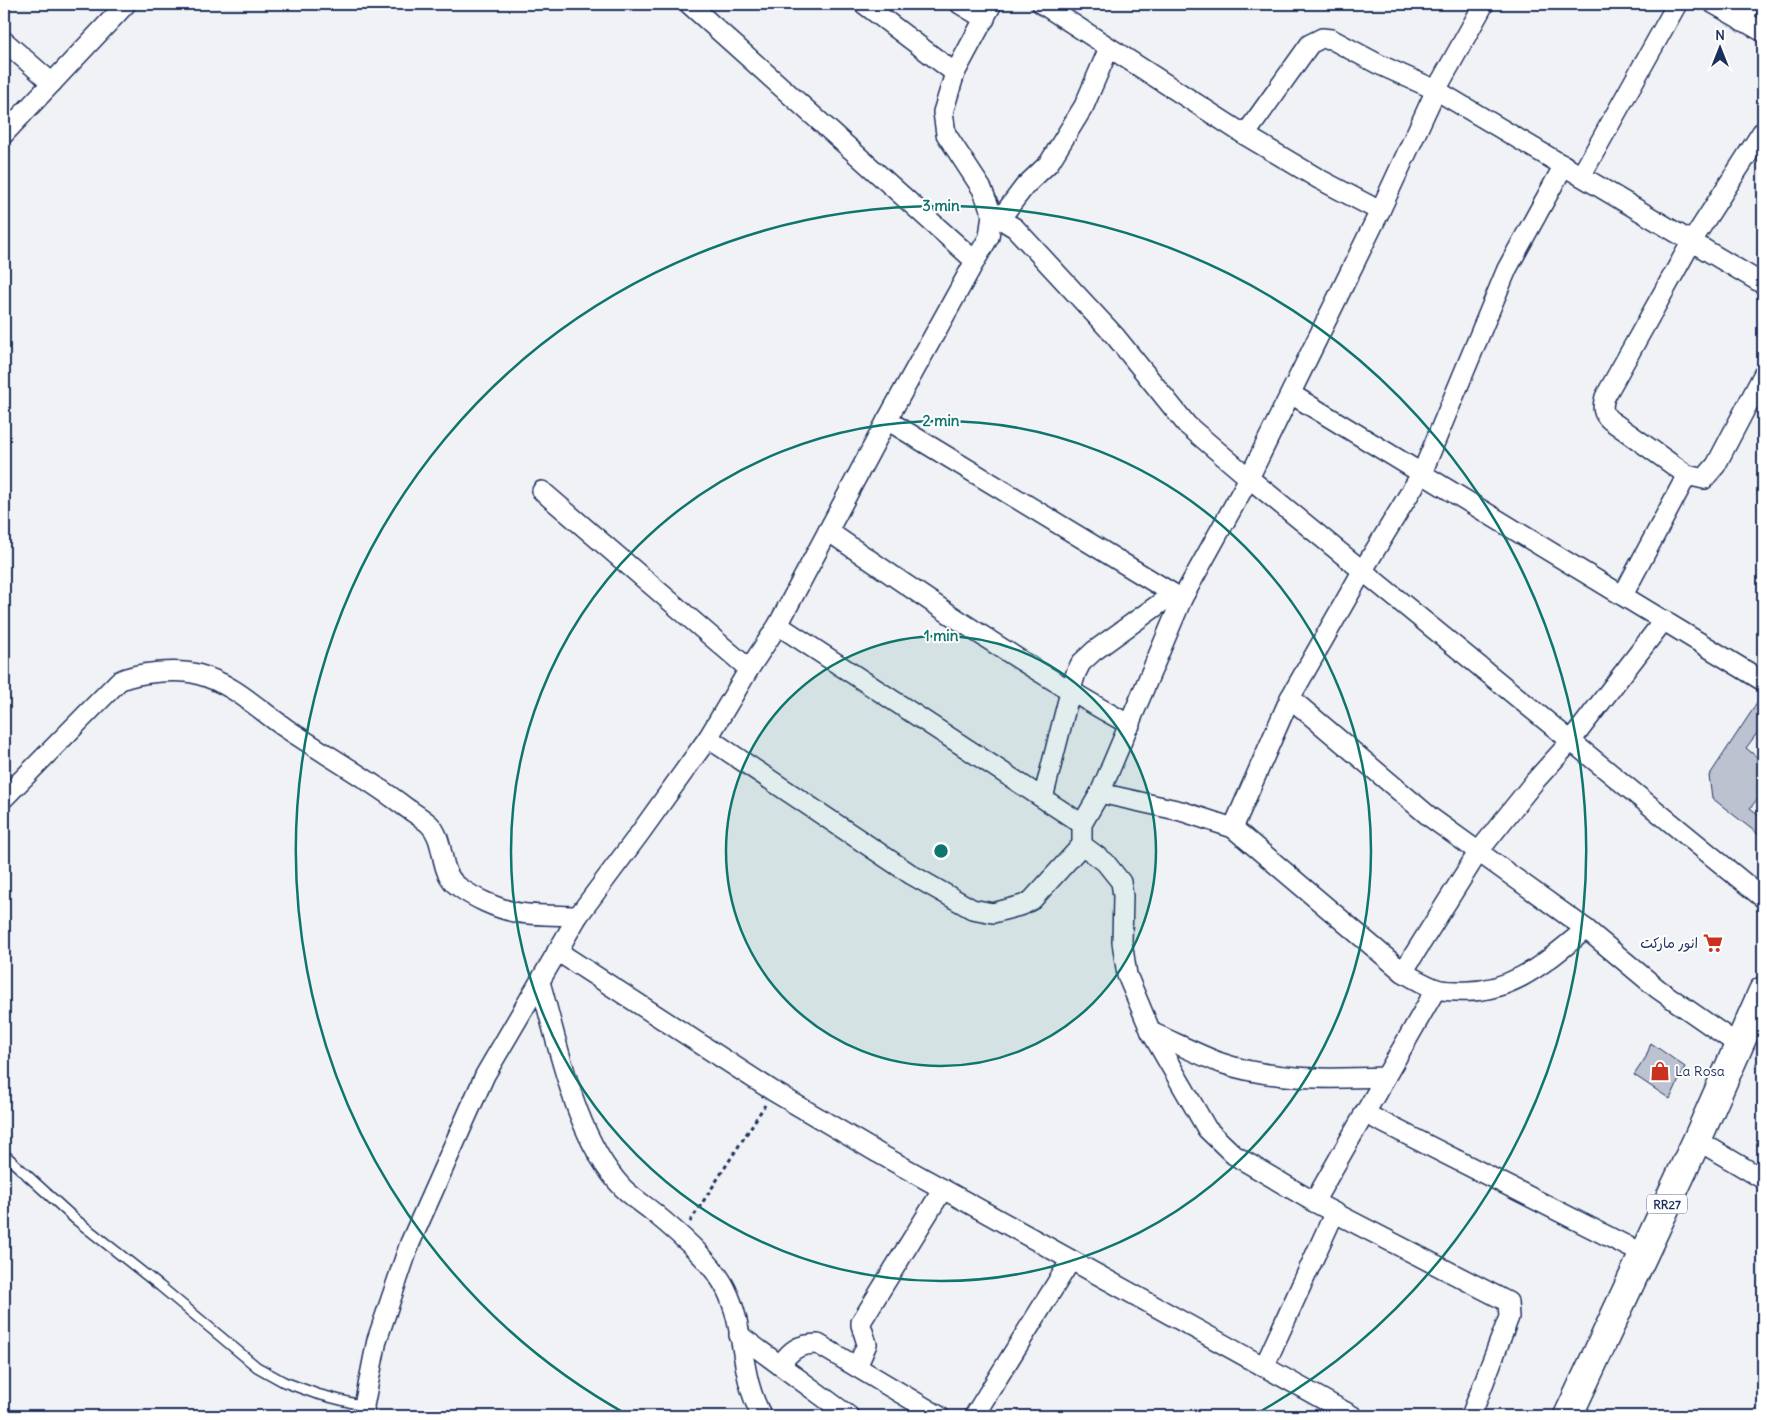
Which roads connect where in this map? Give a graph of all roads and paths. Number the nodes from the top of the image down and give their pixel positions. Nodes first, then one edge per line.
1 (126, 4) edge
2 (689, 4) edge
3 (865, 4) edge
4 (960, 4) edge
5 (1042, 4) edge
6 (1484, 4) edge
7 (1678, 4) edge
8 (1714, 4) edge
9 (988, 12) edge
10 (1746, 12) edge
11 (1763, 32) edge
12 (4, 41) edge
13 (1109, 48) junction
14 (956, 73) junction
15 (52, 83) junction
16 (1436, 90) junction
17 (1762, 132) dead end
18 (4, 134) edge
19 (1244, 135) junction
20 (1564, 165) junction
21 (1581, 176) junction
22 (1380, 211) junction
23 (996, 216) junction
24 (1692, 241) junction
25 (975, 261) junction
26 (1763, 284) edge
27 (1763, 375) edge
28 (1291, 394) junction
29 (887, 420) junction
30 (1422, 473) junction
31 (1687, 475) junction
32 (1249, 478) junction
33 (542, 491) dead end
34 (828, 531) junction
35 (1363, 570) junction
36 (1623, 595) junction
37 (1178, 597) junction
38 (1664, 620) junction
39 (778, 625) junction
40 (748, 669) junction
41 (1763, 681) edge
42 (1070, 692) junction
43 (1290, 698) junction
44 (1130, 725) junction
45 (708, 738) junction
46 (1571, 741) junction
47 (1100, 793) junction
48 (4, 798) edge
49 (1043, 798) junction
50 (1082, 824) junction
51 (1234, 828) junction
52 (1082, 845) junction
53 (1479, 851) junction
54 (1763, 898) edge
55 (578, 916) junction
56 (1586, 929) junction
57 (557, 951) junction
58 (1403, 972) junction
59 (540, 982) junction
60 (1436, 989) junction
61 (1763, 991) edge
62 (1151, 1032) junction
63 (1740, 1046) junction
64 (1385, 1077) junction
65 (773, 1091) junction
66 (1364, 1113) junction
67 (1697, 1140) junction
68 (4, 1154) edge
69 (1763, 1179) edge
70 (943, 1189) junction
71 (1314, 1202) junction
72 (1334, 1214) junction
73 (680, 1237) junction
74 (1643, 1254) junction
75 (1071, 1260) junction
76 (739, 1335) junction
77 (780, 1365) junction
78 (857, 1367) junction
79 (1264, 1367) junction
80 (364, 1411) edge
81 (762, 1416) edge
82 (849, 1416) edge
83 (939, 1416) edge
84 (974, 1416) edge
85 (1352, 1416) edge
86 (1471, 1416) edge
87 (1568, 1416) edge

1 - 15 street
2 - 25 street
3 - 14 street
4 - 9 street
5 - 13 street
6 - 16 street
7 - 21 street
8 - 10 street
9 - 14 street
10 - 11 street
12 - 15 street
13 - 19 street
13 - 23 street
14 - 23 street
15 - 18 street
16 - 19 street
16 - 20 street
16 - 22 street
17 - 24 street
19 - 22 street
20 - 21 street
20 - 30 street
21 - 24 street
22 - 28 street
23 - 25 street
23 - 32 street
24 - 26 street
24 - 31 street
25 - 29 street
27 - 31 street
28 - 30 street
28 - 32 street
29 - 34 street
29 - 37 street
30 - 35 street
30 - 36 street
31 - 36 street
32 - 35 street
32 - 37 street
33 - 40 street
34 - 39 street
34 - 42 street
35 - 43 street
35 - 46 street
36 - 38 street
37 - 42 street
37 - 44 street
38 - 41 street
38 - 46 street
39 - 40 street
39 - 49 street
40 - 45 street
42 - 44 street
42 - 49 street
43 - 51 street
43 - 53 street
44 - 47 street
45 - 52 street
45 - 55 street
46 - 53 street
46 - 54 street
47 - 50 street
47 - 51 street
48 - 55 street
49 - 50 street
50 - 52 street
51 - 58 street
52 - 62 street
53 - 56 street
53 - 58 street
55 - 57 street
56 - 60 street
56 - 63 street
57 - 59 street
57 - 65 street
58 - 60 street
59 - 73 street
59 - 80 street
60 - 64 street
61 - 63 highway, RR27
62 - 64 street
62 - 71 street
63 - 67 highway, RR27
64 - 66 street
65 - 70 street
65 - 73 path
66 - 71 street
66 - 74 street
67 - 69 street
67 - 74 highway, RR27
68 - 80 lane
70 - 75 street
70 - 78 street
71 - 72 street
72 - 79 street
72 - 86 street
73 - 76 street
74 - 87 highway, RR27
75 - 79 street
75 - 84 street
76 - 77 street
76 - 81 street
77 - 78 street
77 - 82 street
78 - 83 street
79 - 85 street

